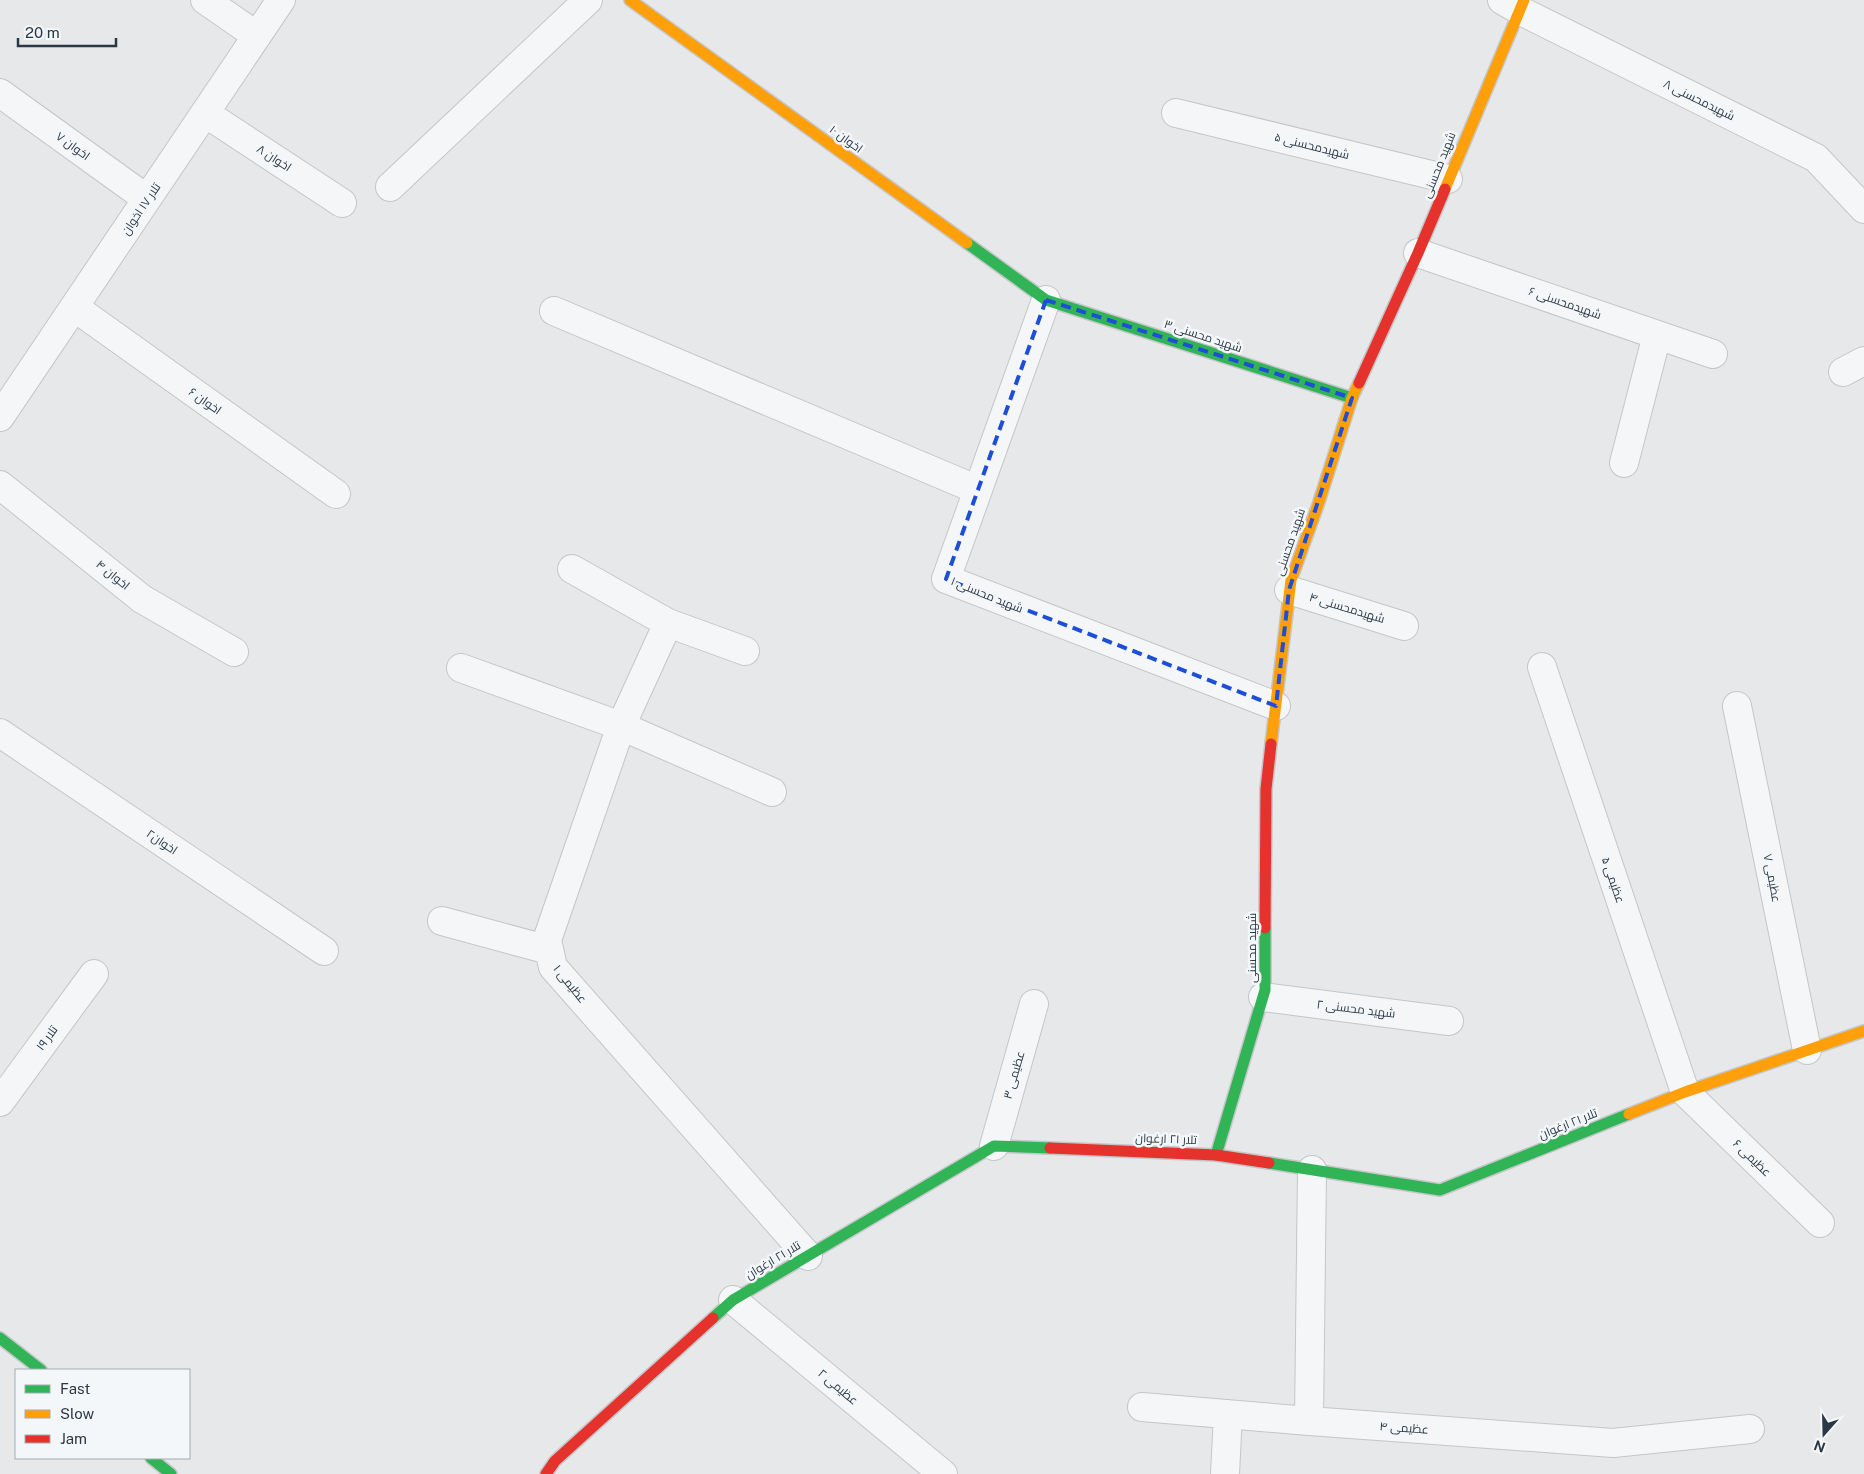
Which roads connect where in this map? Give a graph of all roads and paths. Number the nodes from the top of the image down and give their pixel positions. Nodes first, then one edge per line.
1 (205, 0) edge
2 (281, 0) edge
3 (588, 0) edge
4 (630, 0) edge
5 (1515, 3) edge
6 (257, 36) junction
7 (0, 93) edge
8 (205, 113) junction
9 (1176, 113) dead end
10 (1448, 179) junction
11 (390, 187) dead end
12 (147, 199) junction
13 (342, 203) dead end
14 (1864, 209) edge
15 (1418, 252) junction
16 (1046, 300) junction
17 (74, 307) junction
18 (554, 311) dead end
19 (1657, 334) junction
20 (1713, 354) dead end
21 (1352, 398) junction
22 (4, 401) edge
23 (1624, 463) dead end
24 (0, 485) edge
25 (978, 490) junction
26 (336, 494) dead end
27 (572, 569) dead end
28 (1289, 590) junction
29 (668, 623) junction
30 (1404, 626) dead end
31 (746, 651) dead end
32 (234, 652) dead end
33 (1542, 667) dead end
34 (461, 668) dead end
35 (1276, 706) junction
36 (1737, 706) dead end
37 (621, 726) junction
38 (0, 733) edge
39 (772, 792) dead end
40 (442, 921) dead end
41 (549, 950) junction
42 (324, 951) dead end
43 (94, 974) dead end
44 (1263, 997) junction
45 (1034, 1004) dead end
46 (1450, 1021) dead end
47 (1864, 1031) edge
48 (1807, 1050) junction
49 (1685, 1092) junction
50 (0, 1102) edge
51 (994, 1146) junction
52 (1216, 1155) junction
53 (1312, 1170) junction
54 (1820, 1223) dead end
55 (808, 1256) junction
56 (733, 1300) junction
57 (0, 1338) edge
58 (40, 1369) edge
59 (1142, 1407) dead end
60 (1228, 1414) junction
61 (1309, 1421) junction
62 (1750, 1429) dead end
63 (151, 1459) edge
64 (171, 1474) edge
65 (546, 1474) edge
66 (943, 1474) edge
67 (1225, 1474) edge

1 - 6 street
2 - 6 street, تلار ۱۷ اخوان
3 - 11 street
4 - 16 street, اخوان ۱۰
5 - 10 street, شهید محسنی
5 - 14 street, شهیدمحسنی ۸
6 - 8 street, تلار ۱۷ اخوان
7 - 12 street, اخوان ۷
8 - 12 street, تلار ۱۷ اخوان
8 - 13 street, اخوان ۸
9 - 10 street, شهیدمحسنی ۵
10 - 15 street, شهید محسنی
12 - 17 street, تلار ۱۷ اخوان
15 - 19 street, شهیدمحسنی ۶
15 - 21 street, شهید محسنی
16 - 21 street, شهید محسنی ۳
16 - 25 street, شهید محسنی ۱
17 - 22 street, تلار ۱۷ اخوان
17 - 26 street, اخوان ۶
18 - 25 street
19 - 20 street, شهیدمحسنی ۶
19 - 23 street
21 - 28 street, شهید محسنی
24 - 32 street, اخوان ۴
25 - 35 street, شهید محسنی ۱
27 - 29 street
28 - 30 street, شهیدمحسنی ۴
28 - 35 street, شهید محسنی
29 - 31 street
29 - 37 street, عظیمی ۱
33 - 49 street, عظیمی ۵
34 - 37 street
35 - 44 street, شهید محسنی
36 - 48 street, عظیمی ۷
37 - 39 street
37 - 41 street, عظیمی ۱
38 - 42 street, اخوان۲
40 - 41 street
41 - 55 street, عظیمی ۱
43 - 50 street, تلار ۱۹
44 - 46 street, شهید محسنی ۲
44 - 52 street, شهید محسنی
45 - 51 street, عظیمی ۳
47 - 48 street, تلار ۲۱ ارغوان
48 - 49 street, تلار ۲۱ ارغوان
49 - 53 street, تلار ۲۱ ارغوان
49 - 54 street, عظیمی ۶
51 - 52 street, تلار ۲۱ ارغوان
51 - 55 street, تلار ۲۱ ارغوان
52 - 53 street, تلار ۲۱ ارغوان
53 - 61 street
55 - 56 street, تلار ۲۱ ارغوان
56 - 65 street, تلار ۲۱ ارغوان
56 - 66 street, عظیمی ۲
57 - 58 street
59 - 60 street, عظیمی ۴
60 - 61 street, عظیمی ۴
60 - 67 street
61 - 62 street, عظیمی ۴
63 - 64 street

